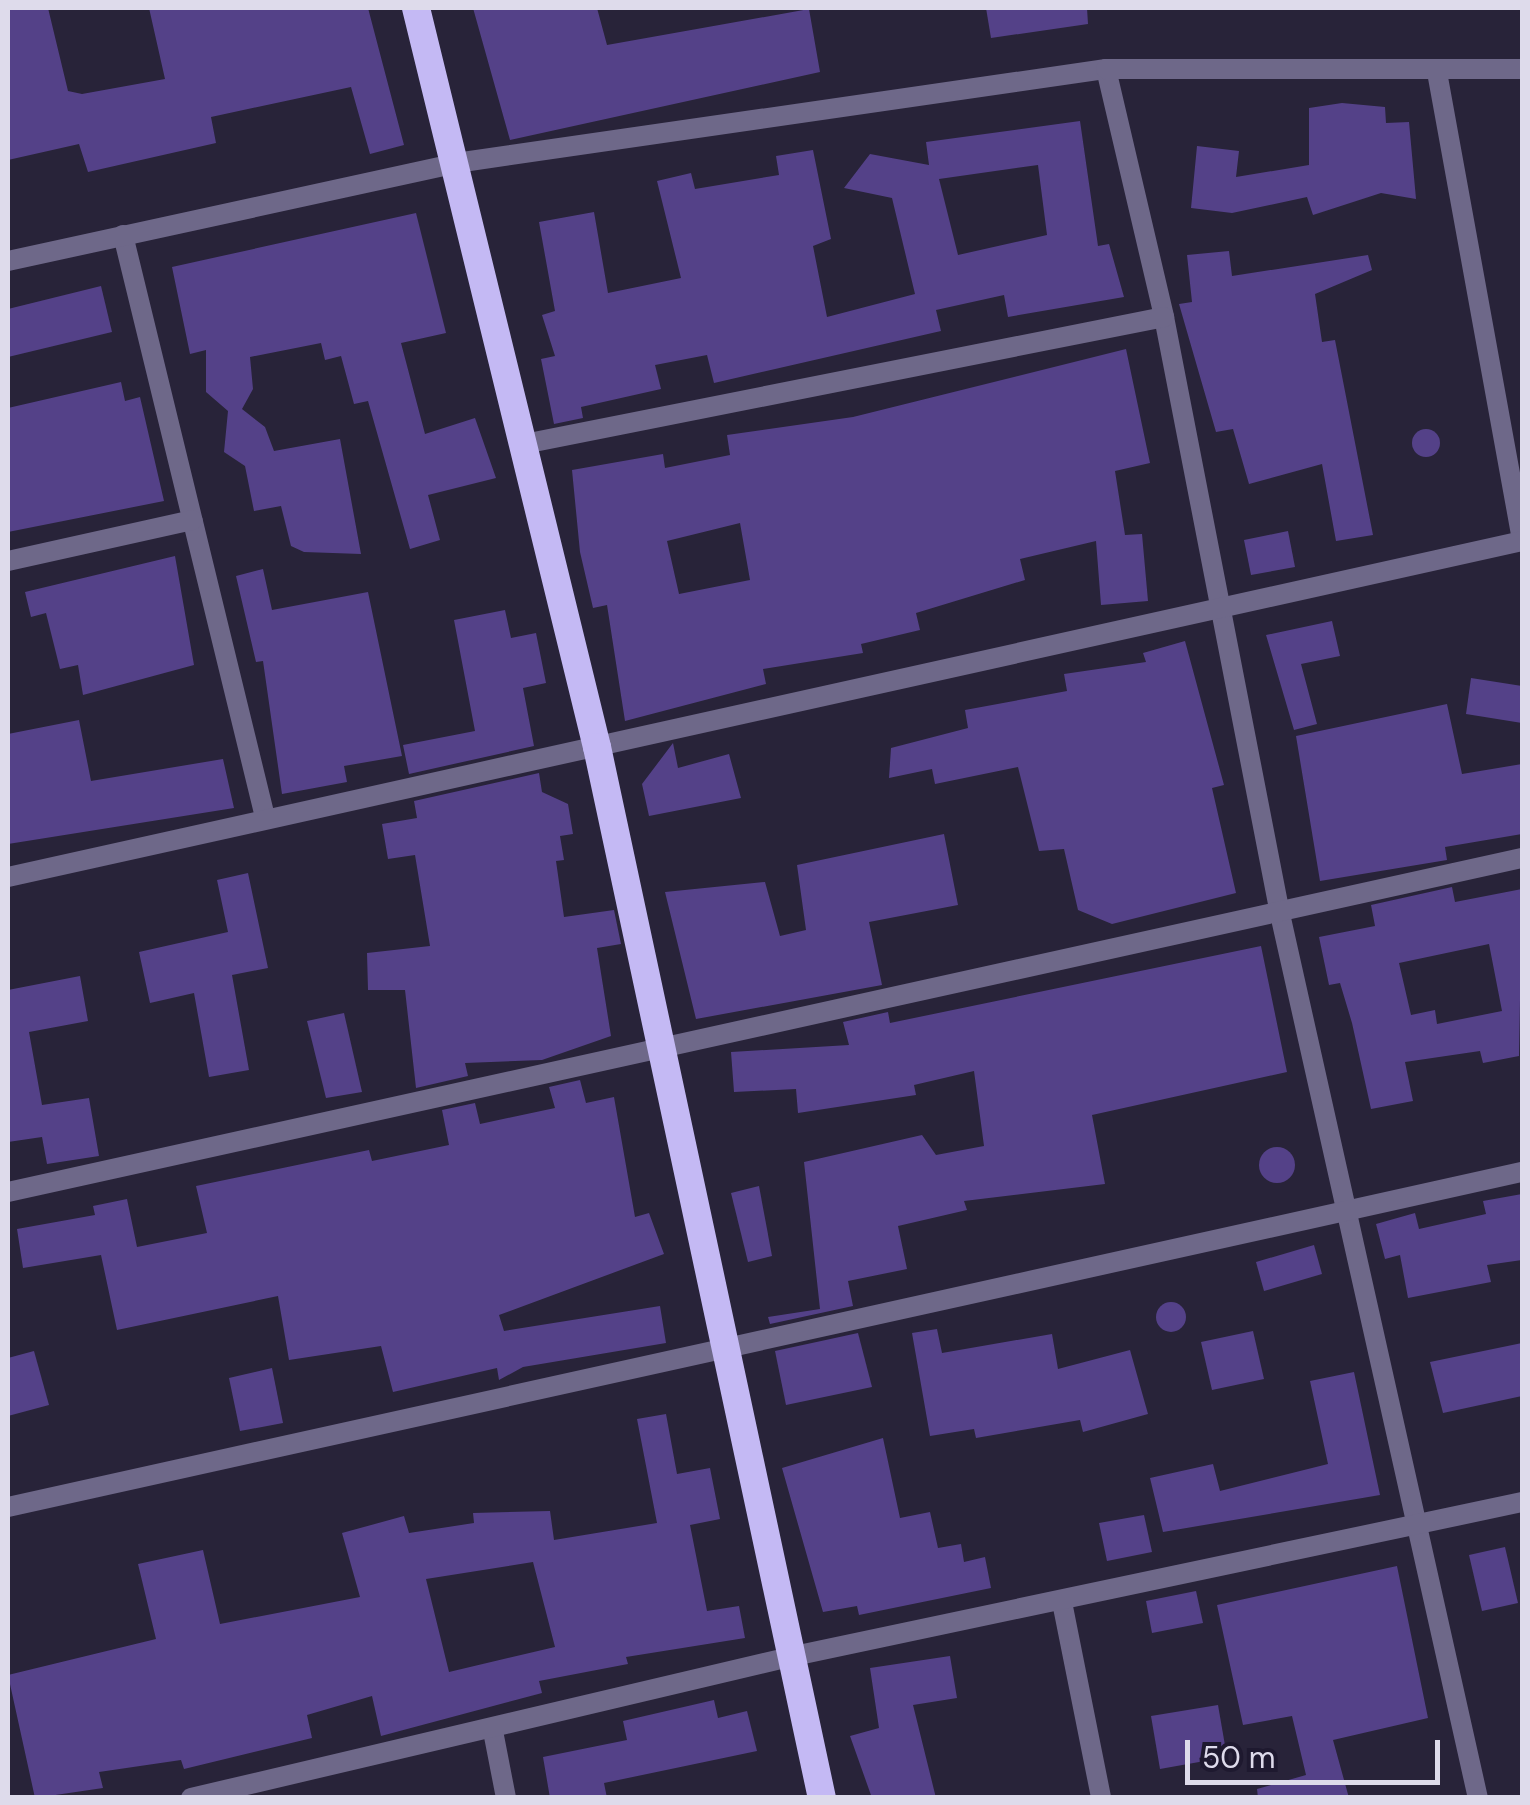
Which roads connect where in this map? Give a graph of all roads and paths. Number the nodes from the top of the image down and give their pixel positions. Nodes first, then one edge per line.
1 (416, 8) edge
2 (1106, 69) junction
3 (1522, 69) edge
4 (1437, 72) junction
5 (456, 163) junction
6 (123, 234) junction
7 (8, 261) edge
8 (1164, 317) junction
9 (524, 444) junction
10 (193, 520) junction
11 (1522, 540) edge
12 (8, 561) edge
13 (1223, 606) junction
14 (597, 747) junction
15 (265, 817) junction
16 (1522, 858) edge
17 (8, 877) edge
18 (1280, 914) junction
19 (658, 1044) junction
20 (1522, 1172) edge
21 (8, 1192) edge
22 (1349, 1212) junction
23 (728, 1343) junction
24 (1522, 1502) edge
25 (8, 1507) edge
26 (1413, 1528) junction
27 (1062, 1602) junction
28 (794, 1656) junction
29 (493, 1731) junction
30 (191, 1798) edge
31 (506, 1798) edge
32 (822, 1798) edge
33 (1101, 1798) edge
34 (1478, 1798) edge

1 - 5 highway
2 - 4 street
2 - 5 street
2 - 8 street
3 - 4 street
4 - 11 street
5 - 6 street
5 - 9 highway
6 - 7 street
6 - 10 street
8 - 9 street
8 - 13 street
9 - 14 highway
10 - 12 street
10 - 15 street
11 - 13 street
13 - 14 street
13 - 18 street
14 - 15 street
14 - 19 highway
15 - 17 street
16 - 18 street
18 - 19 street
18 - 22 street
19 - 21 street
19 - 23 highway
20 - 22 street
22 - 23 street
22 - 26 street
23 - 25 street
23 - 28 highway
24 - 26 street
26 - 27 street
26 - 34 street
27 - 28 street
27 - 33 street
28 - 29 street
28 - 32 highway
29 - 30 street
29 - 31 street

